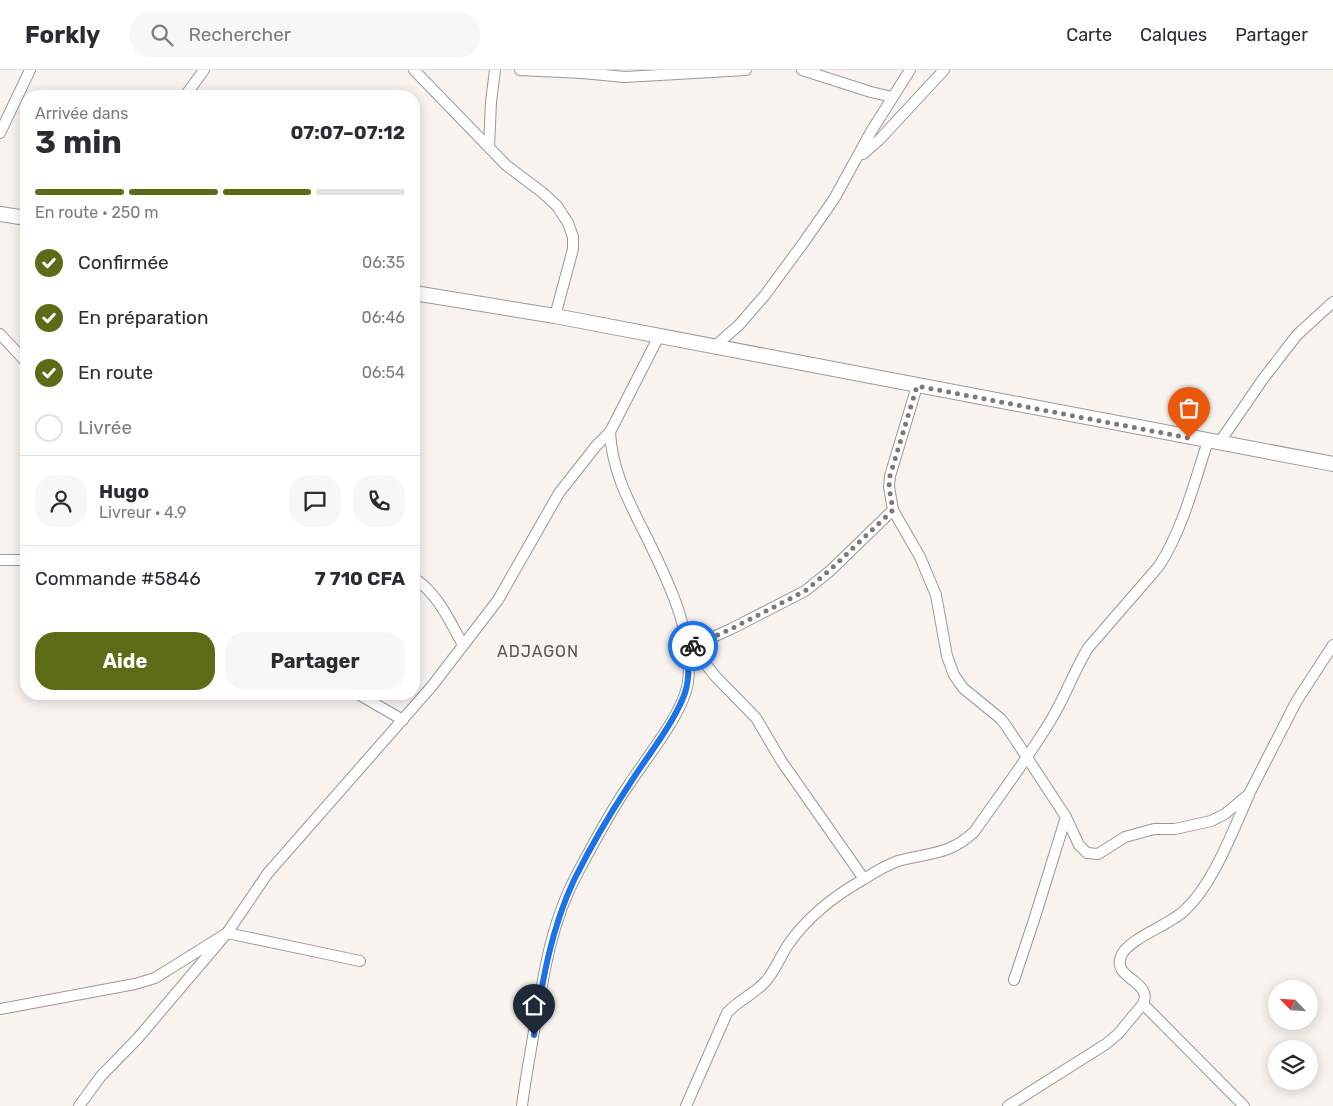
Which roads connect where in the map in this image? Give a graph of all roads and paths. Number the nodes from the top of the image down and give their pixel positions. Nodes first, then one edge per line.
1 (30, 70) edge
2 (204, 70) edge
3 (414, 70) edge
4 (495, 70) edge
5 (520, 70) edge
6 (746, 70) edge
7 (802, 70) edge
8 (910, 70) edge
9 (944, 70) edge
10 (20, 90) edge
11 (189, 90) edge
12 (20, 91) edge
13 (892, 97) junction
14 (0, 133) edge
15 (489, 147) junction
16 (858, 158) junction
17 (0, 214) edge
18 (20, 217) edge
19 (420, 294) edge
20 (1333, 302) edge
21 (555, 316) junction
22 (0, 334) edge
23 (659, 336) junction
24 (715, 346) junction
25 (20, 356) edge
26 (917, 386) junction
27 (610, 432) junction
28 (1214, 442) junction
29 (1333, 464) edge
30 (893, 510) junction
31 (0, 560) edge
32 (20, 560) edge
33 (420, 582) edge
34 (689, 644) junction
35 (463, 645) junction
36 (1333, 645) edge
37 (368, 700) edge
38 (403, 720) junction
39 (1025, 758) junction
40 (1249, 794) junction
41 (1066, 817) junction
42 (864, 879) junction
43 (227, 933) junction
44 (360, 961) dead end
45 (1014, 980) dead end
46 (1143, 1004) junction
47 (0, 1009) edge
48 (688, 1104) edge
49 (79, 1106) edge
50 (522, 1106) edge
51 (1008, 1106) edge
52 (1244, 1106) edge

1 - 10 street
2 - 11 street
3 - 15 street
4 - 15 street
5 - 6 street
7 - 13 street
8 - 13 street
9 - 16 street
12 - 14 street
13 - 16 street
15 - 21 street
16 - 24 street
17 - 18 street
19 - 21 street
20 - 28 street
21 - 23 street
22 - 25 street
23 - 24 street
23 - 27 street
24 - 26 street
26 - 28 street
26 - 30 street
27 - 34 street
27 - 35 street
28 - 29 street
28 - 39 street
30 - 34 street
30 - 39 street
31 - 32 street
33 - 35 street
34 - 42 street
34 - 50 street
35 - 38 street
36 - 40 street
37 - 38 street
38 - 43 street
39 - 41 street
39 - 42 street
40 - 41 street
40 - 46 street
41 - 45 street
42 - 48 street
43 - 44 street
43 - 47 street
43 - 49 street
46 - 51 street
46 - 52 street

